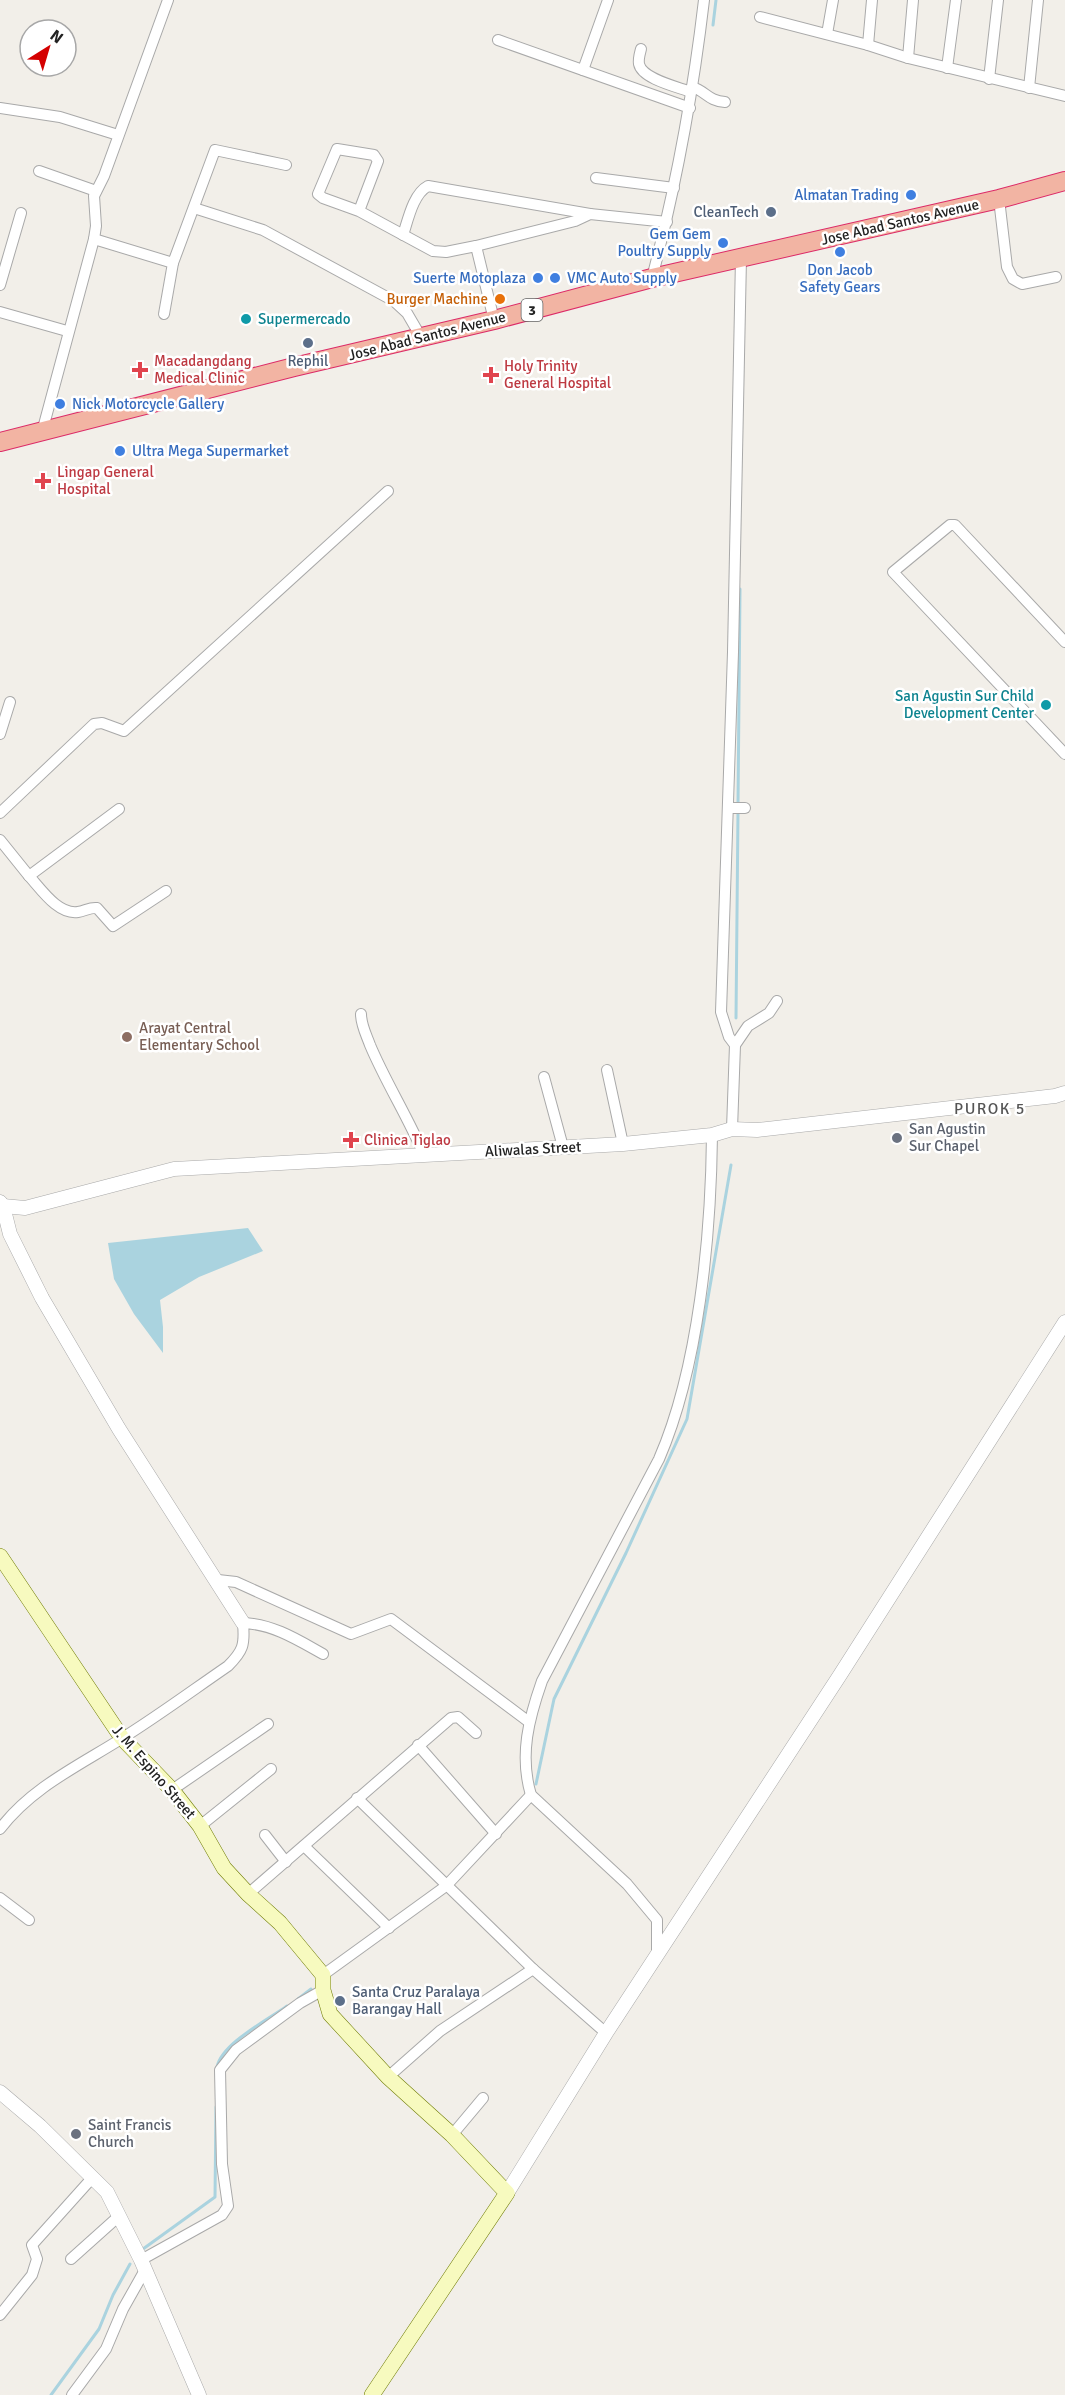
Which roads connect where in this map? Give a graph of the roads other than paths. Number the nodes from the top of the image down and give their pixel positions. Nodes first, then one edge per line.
1 (168, 0) edge
2 (608, 0) edge
3 (704, 0) edge
4 (833, 0) edge
5 (872, 0) edge
6 (913, 0) edge
7 (956, 0) edge
8 (998, 0) edge
9 (1038, 0) edge
10 (760, 16) dead end
11 (827, 34) junction
12 (498, 40) dead end
13 (868, 45) junction
14 (641, 48) dead end
15 (908, 58) junction
16 (947, 68) junction
17 (583, 70) junction
18 (989, 79) junction
19 (1029, 88) junction
20 (692, 89) junction
21 (1065, 96) edge
22 (725, 102) dead end
23 (0, 108) edge
24 (690, 108) junction
25 (118, 135) junction
26 (286, 165) dead end
27 (39, 171) dead end
28 (596, 178) dead end
29 (1065, 181) edge
30 (674, 188) junction
31 (96, 191) junction
32 (999, 199) junction
33 (194, 208) junction
34 (359, 211) junction
35 (21, 213) dead end
36 (590, 214) junction
37 (667, 222) junction
38 (403, 235) junction
39 (94, 239) junction
40 (476, 246) junction
41 (741, 258) junction
42 (173, 263) junction
43 (1056, 277) dead end
44 (652, 278) junction
45 (0, 285) edge
46 (0, 312) edge
47 (164, 314) dead end
48 (494, 320) junction
49 (67, 331) junction
50 (421, 337) junction
51 (42, 432) junction
52 (0, 442) edge
53 (388, 491) dead end
54 (1065, 642) edge
55 (10, 702) dead end
56 (0, 734) edge
57 (1065, 754) edge
58 (119, 808) dead end
59 (730, 808) junction
60 (744, 808) dead end
61 (0, 813) edge
62 (0, 840) edge
63 (5, 856) edge
64 (29, 876) junction
65 (166, 891) dead end
66 (777, 1001) dead end
67 (361, 1014) dead end
68 (735, 1045) junction
69 (608, 1070) dead end
70 (544, 1077) dead end
71 (1062, 1096) edge
72 (732, 1129) junction
73 (712, 1135) junction
74 (623, 1144) junction
75 (563, 1147) junction
76 (423, 1155) junction
77 (2, 1204) edge
78 (1065, 1322) edge
79 (0, 1556) edge
80 (218, 1580) junction
81 (243, 1623) junction
82 (323, 1654) dead end
83 (529, 1722) junction
84 (268, 1724) dead end
85 (476, 1733) dead end
86 (122, 1738) junction
87 (418, 1745) junction
88 (270, 1769) dead end
89 (172, 1790) junction
90 (531, 1795) junction
91 (357, 1798) junction
92 (200, 1826) junction
93 (0, 1829) edge
94 (496, 1834) junction
95 (265, 1835) dead end
96 (304, 1846) junction
97 (286, 1862) junction
98 (446, 1886) junction
99 (248, 1894) junction
100 (0, 1898) edge
101 (29, 1920) dead end
102 (389, 1928) junction
103 (657, 1955) junction
104 (533, 1969) junction
105 (323, 1983) junction
106 (606, 2033) junction
107 (388, 2077) junction
108 (0, 2092) edge
109 (483, 2098) dead end
110 (452, 2135) junction
111 (93, 2177) junction
112 (507, 2193) junction
113 (119, 2216) junction
114 (71, 2259) dead end
115 (143, 2265) junction
116 (0, 2315) edge
117 (72, 2395) edge
118 (199, 2395) edge
119 (372, 2395) edge

1 - 25 street
2 - 17 street
3 - 20 street
4 - 11 street
5 - 13 street
6 - 15 street
7 - 16 street
8 - 18 street
9 - 19 street
10 - 11 street
11 - 13 street
12 - 17 street
13 - 15 street
14 - 20 street
15 - 16 street
16 - 18 street
17 - 24 street
18 - 19 street
19 - 21 street
20 - 22 street
20 - 24 street
23 - 25 street
24 - 30 street
25 - 31 street
26 - 33 street
27 - 31 street
28 - 30 street
29 - 32 highway, Jose Abad Santos Avenue / 3
30 - 37 street
31 - 39 street
32 - 41 highway, Jose Abad Santos Avenue / 3
32 - 43 street
33 - 42 street
33 - 50 street
34 - 34 street
34 - 38 street
35 - 45 street
36 - 37 street
36 - 38 street
36 - 40 street
37 - 44 street
38 - 40 street
39 - 42 street
39 - 49 street
40 - 48 street
41 - 44 highway, Jose Abad Santos Avenue / 3
41 - 59 street
42 - 47 street
44 - 48 highway, Jose Abad Santos Avenue / 3
46 - 49 street
48 - 50 highway, Jose Abad Santos Avenue / 3
49 - 51 street
50 - 51 highway, Jose Abad Santos Avenue / 3
51 - 52 highway, Jose Abad Santos Avenue / 3
53 - 61 street
54 - 57 street
55 - 56 street
58 - 64 street
59 - 60 street
59 - 68 street
62 - 63 street
63 - 64 street
64 - 65 street
66 - 68 street
67 - 76 street
68 - 72 street
69 - 74 street
70 - 75 street
71 - 72 street, Aliwalas Street
72 - 73 street, Aliwalas Street
73 - 74 street, Aliwalas Street
73 - 83 street
74 - 75 street, Aliwalas Street
75 - 76 street, Aliwalas Street
76 - 77 street, Aliwalas Street
77 - 80 street
78 - 103 street
79 - 86 main road, J. M. Espino Street
80 - 81 street
80 - 83 street
81 - 82 street
81 - 86 street
83 - 90 street
84 - 89 street
85 - 87 street
86 - 89 main road, J. M. Espino Street
86 - 93 street
87 - 91 street
87 - 94 street
88 - 92 street
89 - 92 main road, J. M. Espino Street
90 - 94 street
90 - 103 street
91 - 96 street
91 - 98 street
92 - 99 main road, J. M. Espino Street
94 - 98 street
95 - 97 street
96 - 97 street
96 - 102 street
97 - 99 street
98 - 102 street
98 - 104 street
99 - 105 main road, J. M. Espino Street
100 - 101 street
102 - 105 street
103 - 106 street
104 - 106 street
104 - 107 street
105 - 107 main road, J. M. Espino Street
105 - 115 street
106 - 112 street
107 - 110 main road, J. M. Espino Street
108 - 111 street
109 - 110 street
110 - 112 main road, J. M. Espino Street
111 - 113 street
111 - 116 street
112 - 119 main road
113 - 114 street
113 - 115 street
115 - 117 street
115 - 118 street

